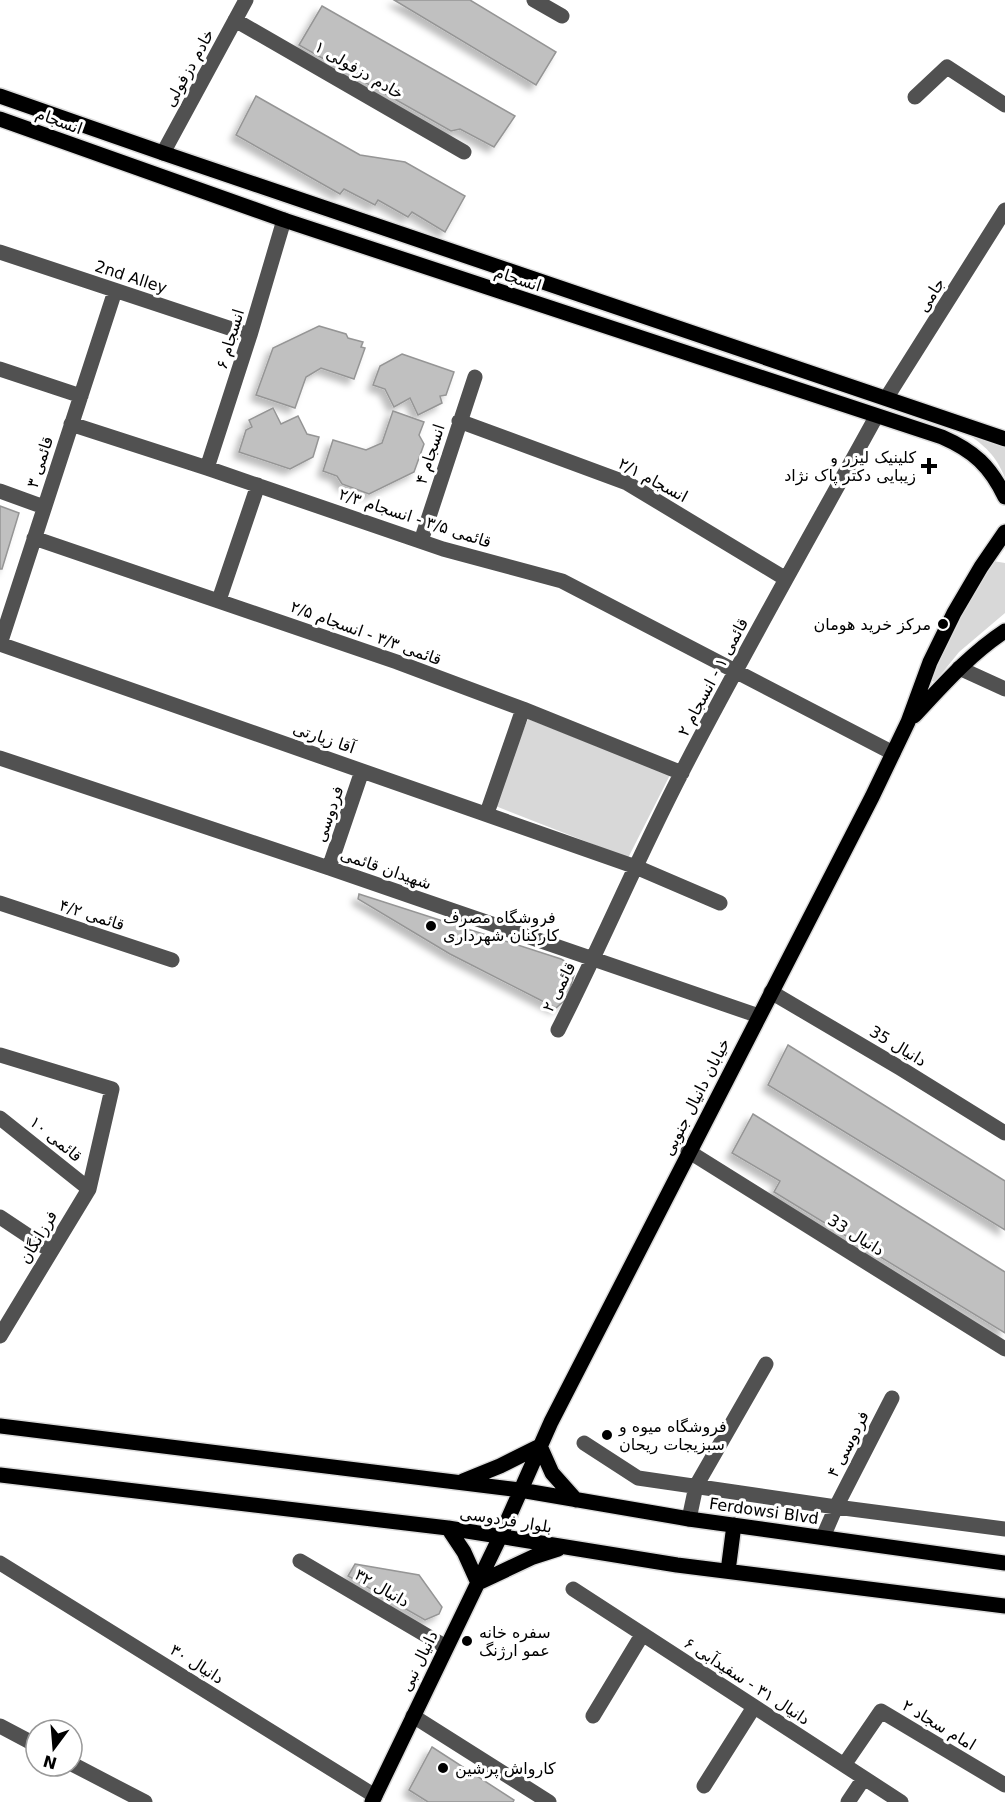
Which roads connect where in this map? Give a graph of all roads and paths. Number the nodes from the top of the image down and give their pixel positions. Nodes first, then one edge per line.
1 (246, 0) edge
2 (534, 0) edge
3 (562, 16) dead end
4 (235, 20) junction
5 (0, 96) edge
6 (915, 97) dead end
7 (1005, 105) edge
8 (0, 119) edge
9 (464, 152) dead end
10 (163, 153) junction
11 (1005, 210) edge
12 (284, 220) junction
13 (0, 252) edge
14 (115, 291) junction
15 (250, 335) junction
16 (0, 369) edge
17 (475, 377) dead end
18 (81, 396) junction
19 (887, 398) junction
20 (876, 417) junction
21 (459, 421) junction
22 (72, 424) junction
23 (1005, 439) edge
24 (207, 468) junction
25 (258, 485) junction
26 (0, 491) edge
27 (1005, 497) edge
28 (44, 507) junction
29 (1005, 532) edge
30 (34, 538) junction
31 (421, 541) junction
32 (786, 579) junction
33 (219, 600) junction
34 (1005, 631) edge
35 (0, 644) edge
36 (959, 668) junction
37 (736, 671) junction
38 (1005, 689) edge
39 (523, 710) junction
40 (908, 722) junction
41 (893, 753) junction
42 (0, 758) edge
43 (362, 771) junction
44 (681, 773) junction
45 (488, 813) junction
46 (636, 867) junction
47 (329, 868) junction
48 (0, 903) edge
49 (720, 903) dead end
50 (172, 960) dead end
51 (593, 960) junction
52 (771, 992) junction
53 (759, 1016) junction
54 (558, 1030) dead end
55 (0, 1055) edge
56 (0, 1118) edge
57 (1005, 1133) edge
58 (688, 1151) junction
59 (89, 1189) junction
60 (0, 1217) edge
61 (51, 1251) junction
62 (0, 1336) edge
63 (1005, 1350) edge
64 (766, 1364) dead end
65 (892, 1398) dead end
66 (0, 1426) edge
67 (584, 1443) dead end
68 (540, 1446) junction
69 (0, 1475) edge
70 (460, 1482) junction
71 (696, 1486) junction
72 (520, 1490) junction
73 (576, 1500) junction
74 (836, 1507) junction
75 (689, 1519) junction
76 (734, 1525) junction
77 (448, 1528) junction
78 (1005, 1529) edge
79 (500, 1537) junction
80 (823, 1537) junction
81 (566, 1548) junction
82 (300, 1561) dead end
83 (0, 1563) edge
84 (1005, 1563) edge
85 (728, 1571) junction
86 (478, 1583) junction
87 (573, 1589) dead end
88 (1005, 1606) edge
89 (642, 1635) junction
90 (446, 1647) junction
91 (754, 1707) junction
92 (413, 1716) junction
93 (593, 1716) dead end
94 (0, 1726) edge
95 (24, 1739) edge
96 (844, 1765) junction
97 (84, 1770) edge
98 (864, 1778) junction
99 (1005, 1785) edge
100 (704, 1786) dead end
101 (374, 1799) edge
102 (145, 1802) edge
103 (549, 1802) edge
104 (848, 1802) edge
105 (901, 1802) edge

1 - 4 street, خادم دزفولی
2 - 3 street
4 - 9 street, خادم دزفولی ۱
4 - 10 street, خادم دزفولی
5 - 10 main road, انسجام
6 - 7 street
8 - 12 main road, انسجام
10 - 19 main road, انسجام
11 - 19 street, جامی
12 - 15 street, انسجام ۶
12 - 20 main road, انسجام
13 - 14 street, 2nd Alley
14 - 15 street, 2nd Alley
14 - 18 street, قائمی ۳
15 - 24 street, انسجام ۶
16 - 18 street
17 - 21 street, انسجام ۴
18 - 22 street, قائمی ۳
19 - 23 main road, انسجام
20 - 27 main road, انسجام
20 - 32 street, قائمی ۱ - انسجام ۲
21 - 31 street, انسجام ۴
21 - 32 street, انسجام ۲/۱
22 - 24 street, قائمی ۳/۵ - انسجام ۲/۳
22 - 28 street, قائمی ۳
24 - 25 street, قائمی ۳/۵ - انسجام ۲/۳
25 - 31 street, قائمی ۳/۵ - انسجام ۲/۳
25 - 33 street
26 - 28 street
28 - 30 street, قائمی ۳
29 - 40 main road, خیابان دانیال جنوبی
30 - 33 street, قائمی ۳/۳ - انسجام ۲/۵
30 - 35 street, قائمی ۳
31 - 37 street, قائمی ۳/۵ - انسجام ۲/۳
32 - 37 street, قائمی ۱ - انسجام ۲
33 - 39 street, قائمی ۳/۳ - انسجام ۲/۵
34 - 36 main road, خیابان دانیال جنوبی
35 - 43 street, آقا زیارتی
36 - 38 street
36 - 40 main road, خیابان دانیال جنوبی
37 - 41 street, قائمی ۳/۵ - انسجام ۲/۳
37 - 44 street, قائمی ۱ - انسجام ۲
39 - 44 street, قائمی ۳/۳ - انسجام ۲/۵
39 - 45 street
40 - 41 main road, خیابان دانیال جنوبی
41 - 52 main road, خیابان دانیال جنوبی
42 - 47 street, شهیدان قائمی
43 - 45 street, آقا زیارتی
43 - 47 street, فردوسی
44 - 46 street, قائمی ۱ - انسجام ۲
45 - 46 street, آقا زیارتی
46 - 49 street, آقا زیارتی
46 - 51 street, قائمی ۱ - انسجام ۲
47 - 51 street, شهیدان قائمی
48 - 50 street, قائمی ۴/۲
51 - 53 street, شهیدان قائمی
51 - 54 street, قائمی ۲
52 - 53 main road, خیابان دانیال جنوبی
52 - 57 street, دانیال 35
53 - 58 main road, خیابان دانیال جنوبی
55 - 59 street, فرزانگان
56 - 59 street, قائمی ۱۰
58 - 63 street, دانیال 33
58 - 68 main road, خیابان دانیال جنوبی
59 - 61 street, فرزانگان
60 - 61 street
61 - 62 street, فرزانگان
64 - 71 street
65 - 74 street, فردوسی ۴
66 - 70 main road, بلوار فردوسی
67 - 71 street
68 - 70 main road
68 - 72 main road, خیابان دانیال جنوبی
68 - 73 main road
69 - 77 main road, بلوار فردوسی
70 - 72 main road, بلوار فردوسی
71 - 74 street
71 - 75 street
72 - 73 main road, Ferdowsi Blvd
72 - 79 main road, خیابان دانیال جنوبی
73 - 75 main road, Ferdowsi Blvd
74 - 78 street
74 - 80 street, فردوسی ۴
75 - 76 main road, Ferdowsi Blvd
76 - 80 main road, Ferdowsi Blvd
76 - 85 main road
77 - 79 main road, بلوار فردوسی
77 - 86 main road
79 - 81 main road, بلوار فردوسی
79 - 86 main road, دانیال نبی
80 - 84 main road, Ferdowsi Blvd
81 - 85 main road, بلوار فردوسی
81 - 86 main road
82 - 90 street, دانیال ۳۲
83 - 101 street, دانیال ۳۰
85 - 88 main road, بلوار فردوسی
86 - 90 main road, دانیال نبی
87 - 89 street, دانیال ۳۱ - سفیدآبی ۶
89 - 91 street, دانیال ۳۱ - سفیدآبی ۶
89 - 93 street
90 - 92 main road, دانیال نبی
91 - 96 street, دانیال ۳۱ - سفیدآبی ۶
91 - 100 street
92 - 101 main road, دانیال نبی
92 - 103 street
94 - 95 street
96 - 98 street, دانیال ۳۱ - سفیدآبی ۶
96 - 99 street, امام سجاد ۲
97 - 102 street
98 - 104 street
98 - 105 street, دانیال ۳۱ - سفیدآبی ۶

